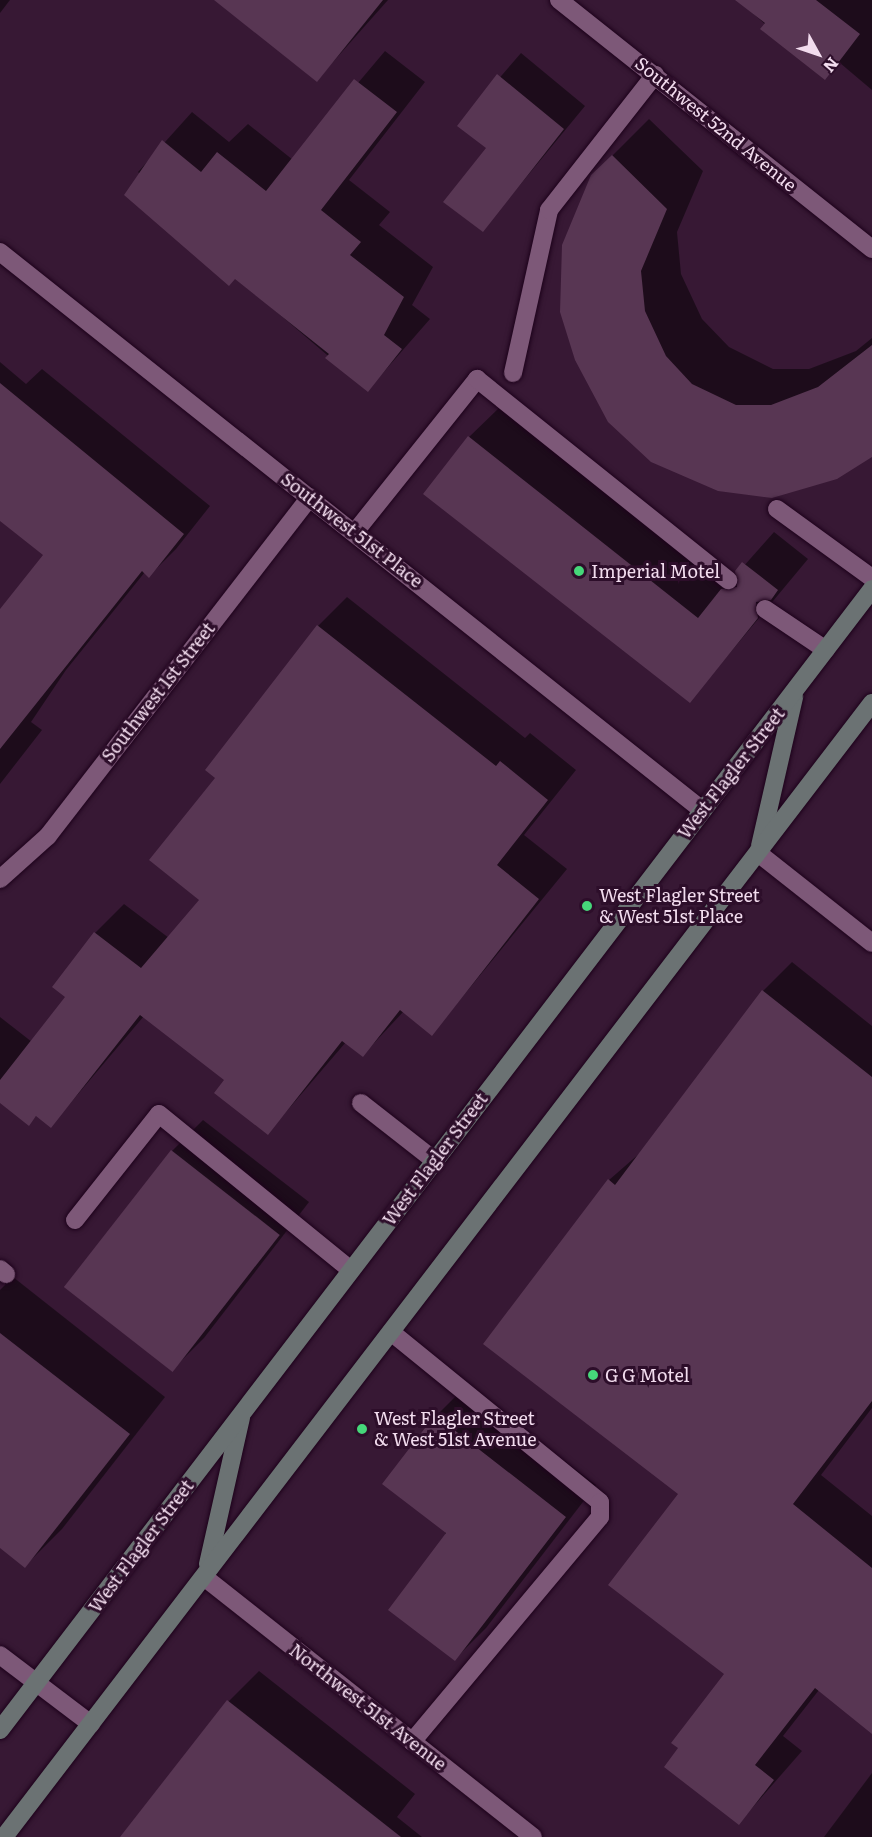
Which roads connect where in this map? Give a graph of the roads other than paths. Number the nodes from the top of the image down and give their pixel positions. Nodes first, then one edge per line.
1 (560, 0) edge
2 (655, 75) junction
3 (872, 249) edge
4 (0, 252) edge
5 (513, 374) dead end
6 (310, 497) junction
7 (777, 508) dead end
8 (355, 532) junction
9 (872, 578) edge
10 (728, 579) dead end
11 (872, 589) edge
12 (765, 609) dead end
13 (826, 650) junction
14 (795, 690) junction
15 (872, 703) edge
16 (702, 810) junction
17 (758, 853) junction
18 (0, 879) edge
19 (872, 944) edge
20 (361, 1103) dead end
21 (435, 1160) junction
22 (75, 1220) dead end
23 (350, 1269) junction
24 (391, 1332) junction
25 (242, 1414) junction
26 (204, 1577) junction
27 (0, 1655) edge
28 (36, 1683) junction
29 (91, 1724) junction
30 (0, 1730) edge
31 (412, 1742) junction
32 (4, 1837) edge
33 (533, 1837) edge

1 - 2 street, Southwest 52nd Avenue
2 - 3 street, Southwest 52nd Avenue
2 - 5 street
4 - 6 street, Southwest 51st Place
6 - 8 street, Southwest 51st Place
6 - 18 street, Southwest 1st Street
7 - 9 street
8 - 10 street
8 - 16 street, Southwest 51st Place
11 - 13 main road, West Flagler Street
12 - 13 street
13 - 14 main road, West Flagler Street
14 - 16 main road, West Flagler Street
14 - 17 main road
15 - 17 main road
16 - 21 main road, West Flagler Street
17 - 19 street
17 - 24 main road
20 - 21 street
21 - 23 main road, West Flagler Street
22 - 23 street
23 - 25 main road, West Flagler Street
24 - 26 main road
24 - 31 street
25 - 26 main road
25 - 28 main road, West Flagler Street
26 - 29 main road
26 - 31 street, Northwest 51st Avenue
27 - 28 street
28 - 29 street
28 - 30 main road, West Flagler Street
29 - 32 main road
31 - 33 street, Northwest 51st Avenue

